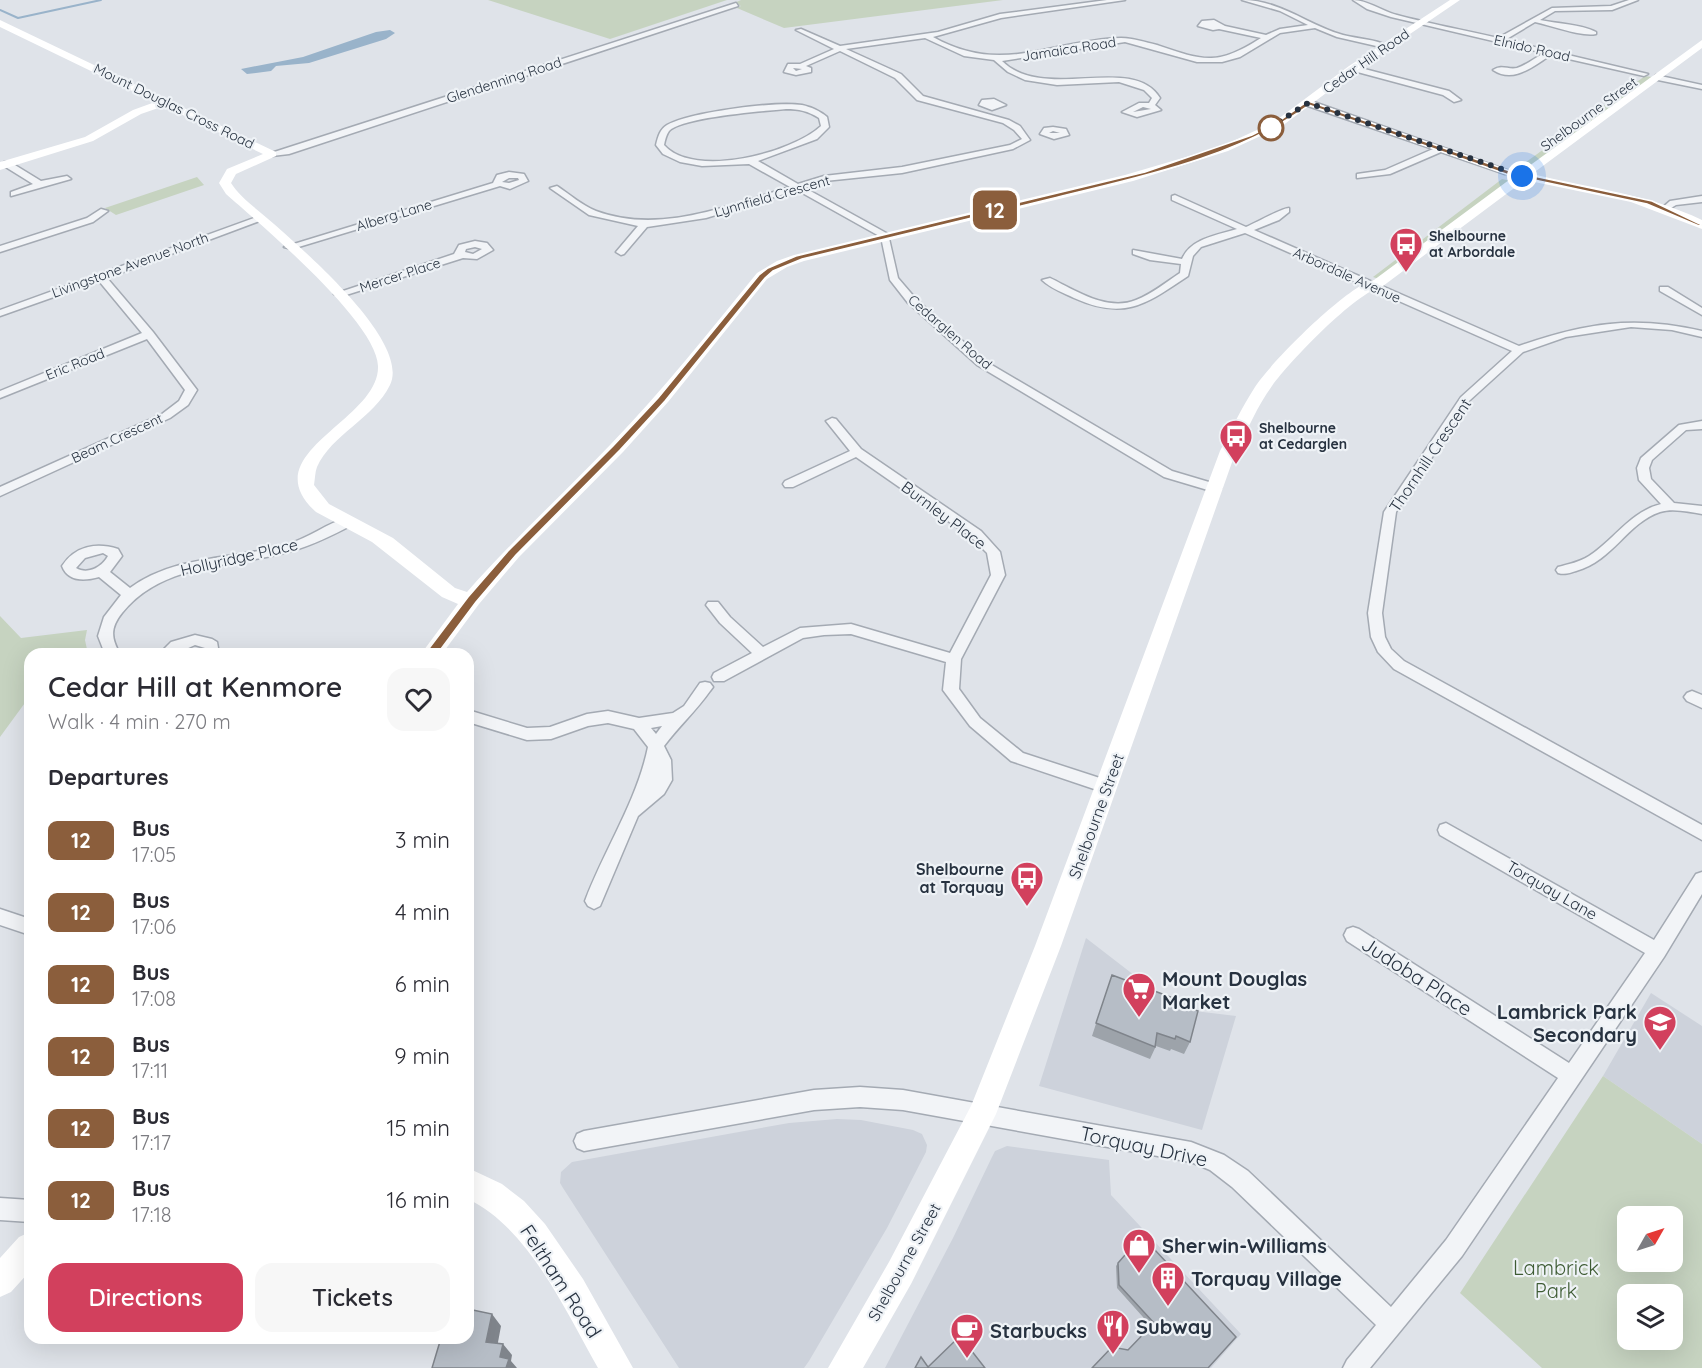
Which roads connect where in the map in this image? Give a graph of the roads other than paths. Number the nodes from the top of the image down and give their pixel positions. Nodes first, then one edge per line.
1 (1122, 0) edge
2 (1245, 0) edge
3 (1356, 0) edge
4 (1456, 0) edge
5 (1635, 0) edge
6 (736, 5) dead end
7 (1533, 20) junction
8 (1421, 22) junction
9 (0, 23) edge
10 (1314, 26) junction
11 (1221, 27) dead end
12 (1575, 29) dead end
13 (799, 30) dead end
14 (1702, 32) edge
15 (926, 36) junction
16 (1268, 38) junction
17 (1498, 41) junction
18 (1702, 43) edge
19 (1385, 46) junction
20 (842, 49) junction
21 (1550, 52) junction
22 (997, 60) junction
23 (801, 66) dead end
24 (1353, 68) junction
25 (1515, 70) dead end
26 (1650, 75) junction
27 (1702, 87) edge
28 (1457, 100) dead end
29 (164, 102) junction
30 (1308, 103) junction
31 (1151, 105) dead end
32 (986, 107) dead end
33 (977, 112) junction
34 (1044, 134) dead end
35 (1024, 136) junction
36 (1440, 149) junction
37 (272, 154) junction
38 (751, 161) junction
39 (3, 165) edge
40 (1508, 172) junction
41 (1360, 176) dead end
42 (1522, 176) junction
43 (67, 179) dead end
44 (40, 184) junction
45 (499, 184) dead end
46 (796, 187) junction
47 (554, 189) dead end
48 (15, 194) dead end
49 (1175, 198) dead end
50 (1702, 198) edge
51 (1666, 207) junction
52 (1286, 210) dead end
53 (104, 211) dead end
54 (260, 219) junction
55 (644, 225) junction
56 (1702, 225) edge
57 (1247, 231) junction
58 (885, 236) junction
59 (289, 247) junction
60 (0, 249) edge
61 (621, 252) dead end
62 (1136, 252) dead end
63 (461, 255) dead end
64 (1186, 262) junction
65 (100, 276) junction
66 (1047, 280) dead end
67 (1368, 285) junction
68 (1664, 289) dead end
69 (339, 294) junction
70 (1702, 312) edge
71 (0, 313) edge
72 (149, 334) junction
73 (1702, 334) edge
74 (1519, 350) junction
75 (0, 395) edge
76 (832, 421) dead end
77 (1702, 425) edge
78 (857, 452) junction
79 (789, 484) dead end
80 (1215, 488) junction
81 (0, 492) edge
82 (1670, 506) junction
83 (1702, 510) edge
84 (347, 522) junction
85 (1563, 570) dead end
86 (100, 571) dead end
87 (129, 594) junction
88 (472, 599) junction
89 (713, 605) dead end
90 (107, 648) edge
91 (174, 648) edge
92 (212, 648) edge
93 (435, 648) edge
94 (762, 654) junction
95 (954, 659) junction
96 (719, 677) dead end
97 (705, 687) dead end
98 (474, 718) edge
99 (677, 718) junction
100 (639, 724) junction
101 (656, 745) junction
102 (1106, 787) junction
103 (1446, 830) dead end
104 (1702, 833) edge
105 (1702, 879) edge
106 (594, 901) dead end
107 (0, 917) edge
108 (24, 925) edge
109 (1353, 935) dead end
110 (1657, 951) junction
111 (1572, 1076) junction
112 (982, 1114) junction
113 (584, 1141) dead end
114 (474, 1186) edge
115 (0, 1209) edge
116 (24, 1211) edge
117 (24, 1255) edge
118 (0, 1281) edge
119 (1392, 1324) junction
120 (616, 1368) edge
121 (844, 1368) edge
122 (1355, 1368) edge

1 - 15 street
2 - 10 street
3 - 8 street, Elnido Road
4 - 8 street, Cedar Hill Road
5 - 7 street
6 - 37 street, Glendenning Road
7 - 12 street
7 - 17 street
8 - 17 street, Elnido Road
8 - 19 street, Cedar Hill Road
9 - 29 street, Mount Douglas Cross Road
10 - 16 street, Jamaica Road
10 - 19 street
11 - 16 street
13 - 20 street
14 - 26 street, Shelbourne Street
15 - 20 street
15 - 22 street, Jamaica Road
16 - 22 street, Jamaica Road
17 - 21 street, Elnido Road
18 - 26 street, Shelbourne Street
19 - 24 street, Cedar Hill Road
20 - 23 street
20 - 33 street
21 - 25 street
21 - 26 street, Elnido Road
22 - 31 street
24 - 28 street
24 - 30 street, Cedar Hill Road
26 - 27 street, Elnido Road
26 - 40 street, Shelbourne Street
26 - 42 street, Shelbourne Street
29 - 37 street, Mount Douglas Cross Road
29 - 39 street
30 - 36 street
30 - 58 street, Cedar Hill Road
32 - 33 street
33 - 35 street
34 - 35 street
35 - 46 street, Lynnfield Crescent
36 - 40 street
36 - 41 street
37 - 54 street, Mount Douglas Cross Road
38 - 38 street
38 - 46 street
39 - 44 street
40 - 42 street
40 - 67 street, Shelbourne Street
42 - 51 street
42 - 67 street, Shelbourne Street
43 - 44 street
44 - 48 street
45 - 59 street, Alberg Lane
46 - 55 street, Lynnfield Crescent
46 - 58 street
47 - 55 street, Lynnfield Crescent
49 - 57 street, Arbordale Avenue
50 - 51 street
51 - 56 street
52 - 57 street
53 - 60 street
54 - 59 street, Mount Douglas Cross Road
54 - 65 street, Livingstone Avenue North
55 - 61 street
57 - 64 street
57 - 67 street, Arbordale Avenue
58 - 80 street, Cedarglen Road
58 - 88 street, Cedar Hill Road
59 - 69 street, Mount Douglas Cross Road
62 - 64 street
63 - 69 street, Mercer Place
64 - 66 street
65 - 71 street, Livingstone Avenue North
65 - 72 street, Beam Crescent
67 - 74 street, Arbordale Avenue
67 - 80 street, Shelbourne Street
68 - 70 street
69 - 84 street, Mount Douglas Cross Road
72 - 75 street, Eric Road
72 - 81 street, Beam Crescent
73 - 74 street, Thornhill Crescent
74 - 104 street, Thornhill Crescent
76 - 78 street, Burnley Place
77 - 82 street
78 - 79 street
78 - 95 street, Burnley Place
80 - 102 street, Shelbourne Street
82 - 83 street
82 - 85 street
84 - 87 street, Hollyridge Place
84 - 88 street, Mount Douglas Cross Road
86 - 87 street
87 - 90 street, Hollyridge Place
88 - 93 street, Cedar Hill Road
89 - 94 street
91 - 92 street
94 - 95 street
94 - 96 street
95 - 102 street, Burnley Place
97 - 99 street
98 - 100 street
99 - 100 street
99 - 101 street
100 - 101 street
101 - 106 street
102 - 112 street, Shelbourne Street
103 - 110 street, Torquay Lane
105 - 110 street
107 - 108 street
109 - 111 street, Judoba Place
110 - 111 street
111 - 119 street
112 - 113 street, Torquay Drive
112 - 119 street, Torquay Drive
112 - 121 street, Shelbourne Street
114 - 120 street, Feltham Road
115 - 116 street
117 - 118 street
119 - 122 street

